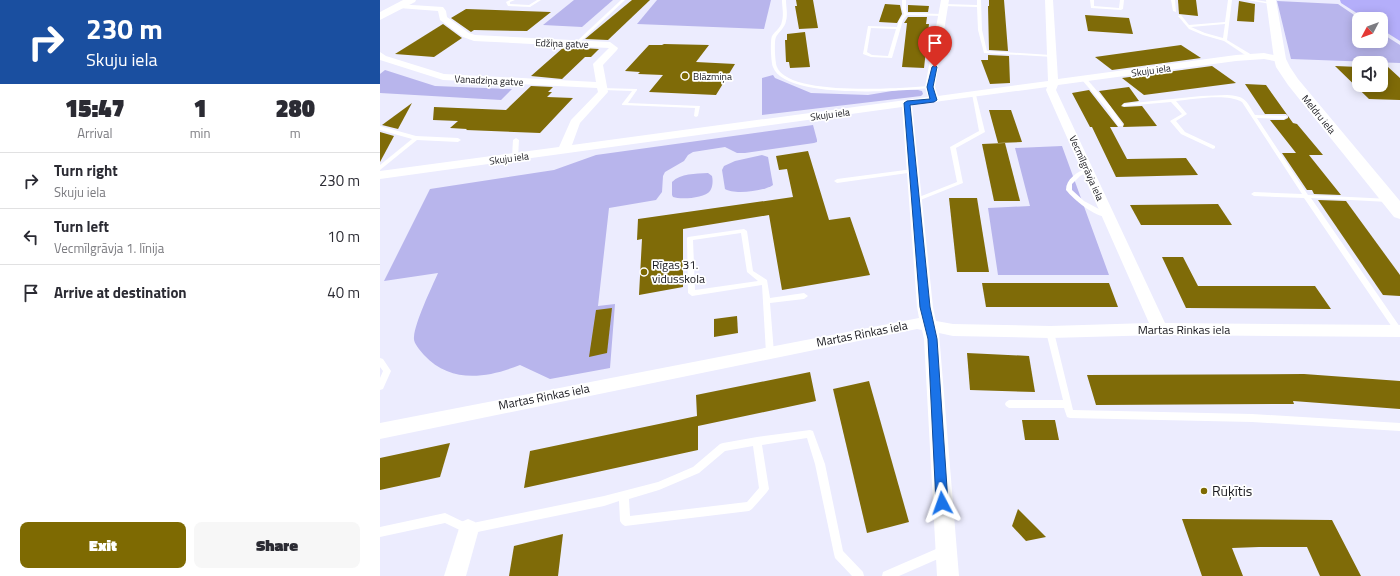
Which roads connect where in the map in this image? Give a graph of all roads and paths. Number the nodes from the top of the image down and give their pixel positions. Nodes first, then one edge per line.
1 (411, 0) edge
2 (514, 0) edge
3 (540, 0) edge
4 (623, 0) edge
5 (784, 0) edge
6 (904, 0) edge
7 (979, 0) edge
8 (1049, 0) edge
9 (1092, 0) edge
10 (1122, 0) edge
11 (1173, 0) edge
12 (1230, 0) edge
13 (1248, 0) edge
14 (944, 2) edge
15 (1271, 2) edge
16 (399, 6) junction
17 (979, 6) junction
18 (1175, 11) dead end
19 (906, 14) junction
20 (942, 15) junction
21 (1180, 16) dead end
22 (380, 17) edge
23 (1227, 24) junction
24 (1189, 26) junction
25 (899, 28) junction
26 (1225, 40) junction
27 (576, 43) junction
28 (380, 55) edge
29 (1051, 56) junction
30 (1250, 56) junction
31 (1280, 59) junction
32 (1084, 79) junction
33 (1053, 84) junction
34 (602, 87) junction
35 (930, 87) junction
36 (974, 95) junction
37 (934, 100) junction
38 (1172, 100) junction
39 (907, 103) junction
40 (1124, 105) dead end
41 (696, 116) dead end
42 (1253, 116) junction
43 (1284, 117) dead end
44 (1120, 125) dead end
45 (380, 128) edge
46 (416, 138) junction
47 (458, 140) dead end
48 (516, 140) dead end
49 (1213, 147) dead end
50 (564, 150) junction
51 (515, 157) junction
52 (380, 168) edge
53 (1086, 170) junction
54 (913, 171) junction
55 (380, 175) edge
56 (837, 181) dead end
57 (1254, 194) dead end
58 (1306, 196) junction
59 (916, 200) junction
60 (1389, 200) junction
61 (1400, 213) edge
62 (1109, 216) junction
63 (765, 282) junction
64 (804, 296) dead end
65 (766, 301) junction
66 (929, 326) junction
67 (1160, 329) junction
68 (1400, 331) edge
69 (1050, 332) junction
70 (770, 352) junction
71 (380, 361) edge
72 (380, 387) edge
73 (1009, 404) dead end
74 (1068, 404) junction
75 (1400, 426) edge
76 (380, 431) edge
77 (757, 441) junction
78 (624, 495) junction
79 (468, 529) junction
80 (380, 532) edge
81 (945, 550) junction
82 (454, 576) edge
83 (859, 576) edge
84 (887, 576) edge
85 (948, 576) edge

1 - 16 street
2 - 3 lane
4 - 27 lane
5 - 35 lane
6 - 19 lane
7 - 17 lane
8 - 29 street, Vecmīlgrāvja iela
9 - 10 lane
11 - 18 lane
12 - 23 lane
13 - 15 lane
14 - 17 lane
14 - 20 street
15 - 31 street, Meldru iela
16 - 22 street
16 - 27 street, Edžiņa gatve
17 - 29 lane
19 - 20 lane
19 - 25 lane
20 - 35 street
21 - 24 lane
23 - 24 lane
23 - 26 lane
24 - 26 lane
25 - 25 lane
26 - 30 lane
27 - 34 street, Edžiņa gatve
28 - 34 street, Vanadziņa gatve
29 - 33 street, Vecmīlgrāvja iela
30 - 31 street, Skuju iela
30 - 32 street, Skuju iela
31 - 60 street, Meldru iela
32 - 33 street, Skuju iela
32 - 44 lane
33 - 36 street, Skuju iela
33 - 53 street, Vecmīlgrāvja iela
34 - 41 lane
34 - 50 street
35 - 37 street
36 - 37 street, Skuju iela
36 - 59 lane
37 - 39 street, Skuju iela
38 - 40 lane
38 - 42 lane
38 - 49 lane
39 - 50 street, Skuju iela
39 - 54 street
42 - 43 lane
42 - 58 lane
45 - 46 lane
46 - 47 lane
46 - 52 lane
48 - 51 lane
50 - 51 street, Skuju iela
51 - 55 street, Skuju iela
53 - 62 street, Vecmīlgrāvja iela
53 - 62 lane
54 - 56 lane
54 - 59 street
57 - 58 lane
58 - 60 lane
58 - 68 lane
59 - 66 street
60 - 61 street, Meldru iela
62 - 67 street, Vecmīlgrāvja iela
63 - 63 lane
63 - 65 lane
64 - 65 lane
65 - 70 lane
66 - 69 street, Martas Rinkas iela
66 - 70 street, Martas Rinkas iela
66 - 81 street
67 - 68 street, Martas Rinkas iela
67 - 69 street, Martas Rinkas iela
69 - 74 lane
70 - 76 street, Martas Rinkas iela
71 - 72 lane
73 - 74 lane
74 - 75 lane
77 - 78 lane
77 - 78 lane
77 - 83 lane
78 - 79 lane
79 - 80 lane
79 - 82 street
81 - 84 lane
81 - 85 street

